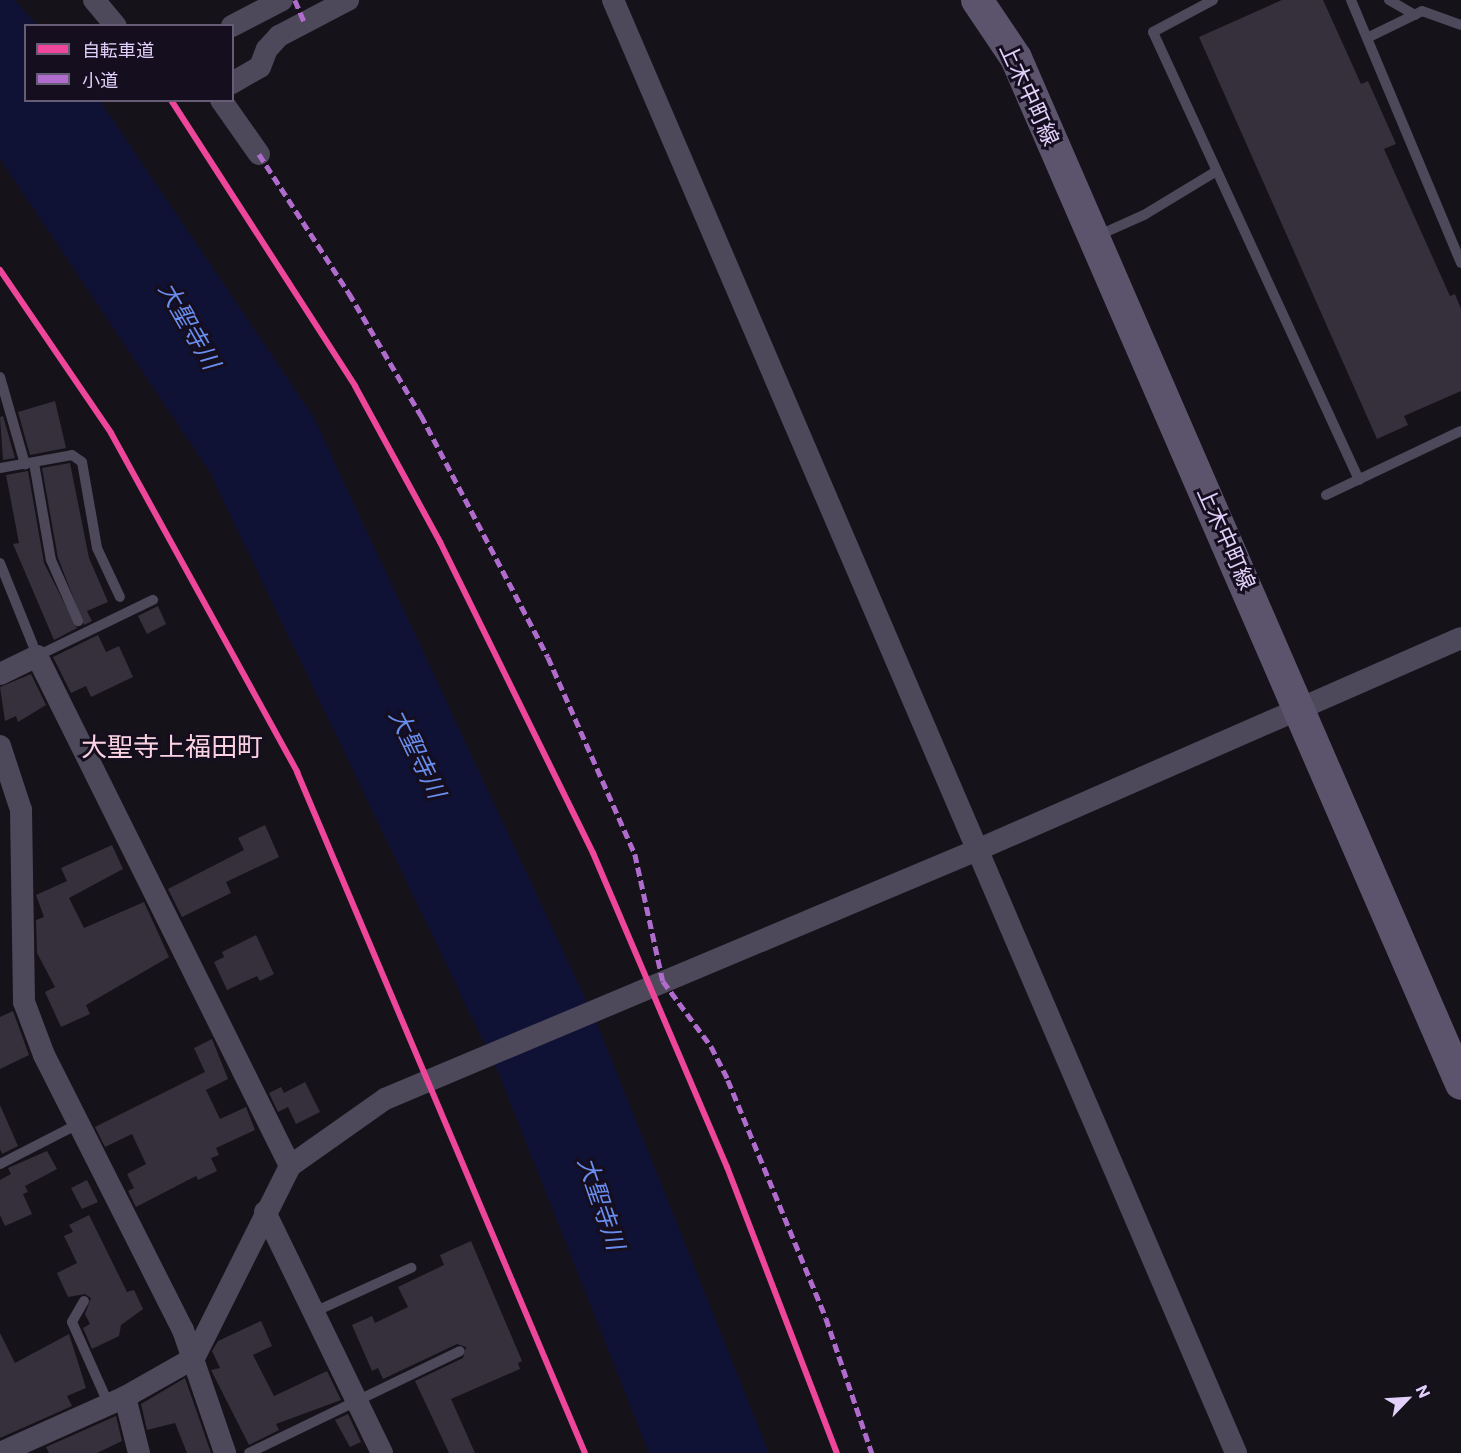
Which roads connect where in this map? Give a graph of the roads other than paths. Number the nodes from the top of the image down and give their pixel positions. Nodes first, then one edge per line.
1 (94, 0) edge
2 (282, 0) edge
3 (348, 0) edge
4 (613, 0) edge
5 (977, 0) edge
6 (1213, 0) edge
7 (1351, 0) edge
8 (1389, 0) edge
9 (1414, 15) junction
10 (114, 24) edge
11 (234, 25) edge
12 (1461, 25) edge
13 (1367, 38) junction
14 (234, 82) edge
15 (222, 102) edge
16 (260, 154) dead end
17 (1215, 172) junction
18 (1095, 237) junction
19 (1461, 263) edge
20 (0, 377) edge
21 (1461, 431) edge
22 (30, 463) junction
23 (0, 468) edge
24 (1359, 480) junction
25 (1326, 495) dead end
26 (0, 563) edge
27 (120, 597) dead end
28 (153, 600) dead end
29 (78, 621) dead end
30 (1461, 638) edge
31 (35, 651) junction
32 (0, 674) edge
33 (1300, 706) junction
34 (0, 746) edge
35 (978, 850) junction
36 (1461, 1084) edge
37 (78, 1124) junction
38 (0, 1164) edge
39 (290, 1166) junction
40 (266, 1212) junction
41 (411, 1268) dead end
42 (84, 1301) dead end
43 (314, 1312) junction
44 (460, 1352) dead end
45 (194, 1358) junction
46 (117, 1401) junction
47 (357, 1402) junction
48 (0, 1453) edge
49 (139, 1453) edge
50 (225, 1453) edge
51 (249, 1453) edge
52 (382, 1453) edge
53 (1236, 1453) edge

1 - 10 street
2 - 11 street
3 - 14 street
4 - 35 street
5 - 18 main road, 上木中町線
6 - 17 lane
7 - 13 lane
8 - 9 lane
9 - 12 lane
9 - 13 lane
13 - 19 lane
15 - 16 street
17 - 18 lane
17 - 24 lane
18 - 33 main road, 上木中町線
20 - 22 lane
21 - 24 lane
22 - 23 lane
22 - 27 lane
22 - 29 lane
24 - 25 lane
26 - 31 lane
28 - 31 lane
30 - 33 street
31 - 32 street
31 - 39 street
33 - 35 street
33 - 36 main road, 上木中町線
34 - 37 street
35 - 39 street
35 - 53 street
37 - 38 lane
37 - 45 street
39 - 40 street
40 - 43 street
40 - 45 street
41 - 43 lane
42 - 46 lane
43 - 47 street
44 - 47 lane
45 - 46 street
45 - 50 street
46 - 48 street
46 - 49 street
47 - 51 lane
47 - 52 street

